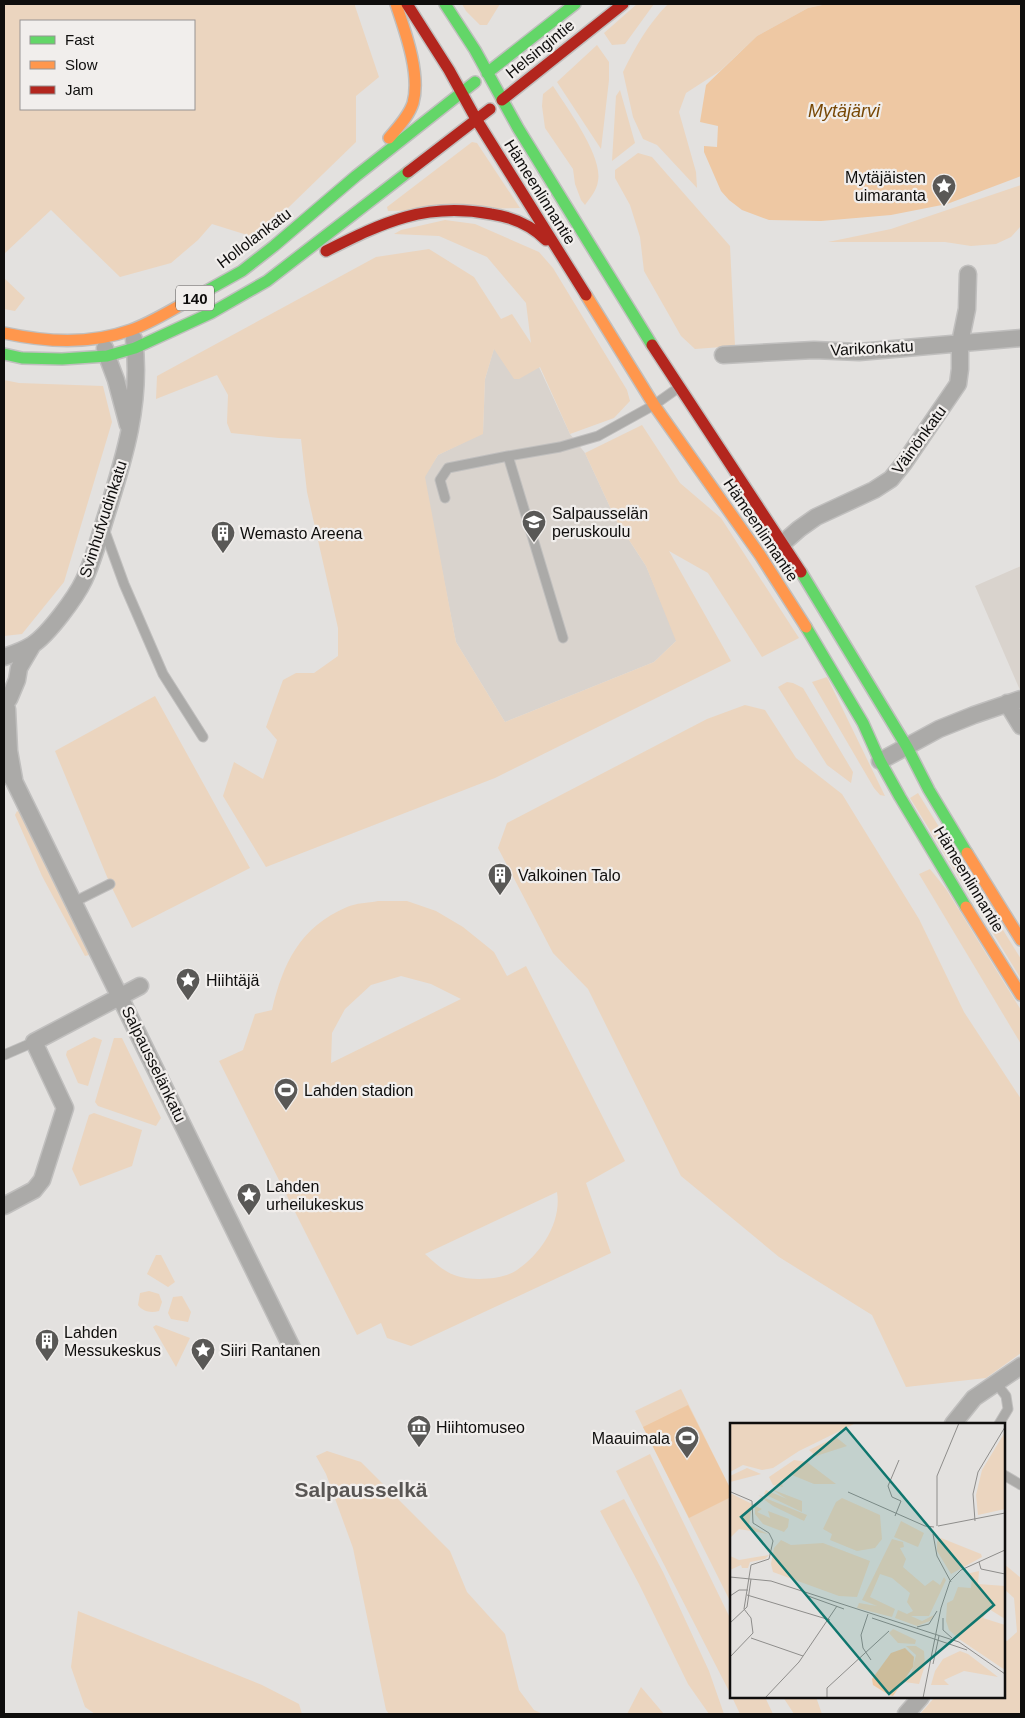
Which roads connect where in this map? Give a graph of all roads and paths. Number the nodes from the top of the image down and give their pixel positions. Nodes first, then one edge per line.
1 (396, 4) edge
2 (408, 4) edge
3 (445, 4) edge
4 (575, 4) edge
5 (623, 4) edge
6 (487, 72) junction
7 (462, 92) junction
8 (502, 100) junction
9 (476, 119) junction
10 (356, 176) junction
11 (560, 256) junction
12 (968, 274) dead end
13 (267, 281) junction
14 (132, 330) junction
15 (4, 333) edge
16 (104, 338) junction
17 (1021, 338) edge
18 (960, 343) junction
19 (135, 348) junction
20 (4, 354) edge
21 (723, 355) dead end
22 (107, 356) junction
23 (680, 387) junction
24 (654, 405) junction
25 (130, 434) junction
26 (508, 456) junction
27 (445, 498) dead end
28 (103, 526) junction
29 (783, 543) junction
30 (760, 554) junction
31 (563, 638) dead end
32 (32, 646) junction
33 (4, 657) edge
34 (4, 680) edge
35 (1014, 701) edge
36 (6, 708) edge
37 (1021, 726) edge
38 (203, 737) dead end
39 (907, 747) junction
40 (880, 761) junction
41 (4, 767) edge
42 (14, 781) junction
43 (110, 884) dead end
44 (74, 902) junction
45 (1021, 940) edge
46 (140, 986) dead end
47 (1021, 995) edge
48 (120, 996) junction
49 (34, 1042) junction
50 (4, 1055) edge
51 (4, 1206) edge
52 (292, 1348) dead end
53 (1021, 1366) edge
54 (996, 1383) junction
55 (954, 1423) edge
56 (1000, 1423) edge
57 (1005, 1475) edge
58 (1021, 1485) edge
59 (920, 1698) edge
60 (906, 1714) edge

1 - 10 main road
2 - 7 main road, Hämeenlinnantie
3 - 6 main road, Hämeenlinnantie
4 - 6 main road, Helsingintie / 140
5 - 8 main road, Helsingintie / 140
6 - 7 main road, Hollolankatu / 140
6 - 8 main road, Hämeenlinnantie
7 - 9 main road, Hämeenlinnantie
7 - 10 main road, Hollolankatu / 140
8 - 9 main road, Helsingintie / 140
8 - 23 main road, Hämeenlinnantie
9 - 11 main road, Hämeenlinnantie
9 - 13 main road, 140
10 - 14 main road, Hollolankatu / 140
11 - 13 main road
11 - 24 main road, Hämeenlinnantie
12 - 18 street, Väinönkatu
13 - 19 main road, 140
14 - 16 main road, Hollolankatu / 140
14 - 19 street, Svinhufvudinkatu
15 - 16 main road, Hollolankatu / 140
16 - 22 street
17 - 18 street, Varikonkatu
18 - 21 street, Varikonkatu
18 - 29 street, Väinönkatu
19 - 22 main road, 140
19 - 25 street, Svinhufvudinkatu
20 - 22 main road, 140
22 - 25 street
23 - 24 lane
23 - 29 main road, Hämeenlinnantie
24 - 26 lane
24 - 30 main road, Hämeenlinnantie
25 - 28 street, Svinhufvudinkatu
26 - 27 lane
26 - 31 lane
28 - 32 street, Svinhufvudinkatu
28 - 38 lane
29 - 30 street, Väinönkatu
29 - 39 main road, Hämeenlinnantie
30 - 40 main road, Hämeenlinnantie
32 - 33 street, Svinhufvudinkatu
32 - 36 street, Svinhufvudinkatu
34 - 36 street
35 - 37 street
35 - 39 street
36 - 42 street, Salpausselänkatu
39 - 40 street
39 - 45 main road, Hämeenlinnantie
40 - 47 main road, Hämeenlinnantie
41 - 42 street, Salpausselänkatu
42 - 44 street, Salpausselänkatu
43 - 44 lane
44 - 48 street, Salpausselänkatu
46 - 48 street
48 - 49 street
48 - 52 street, Salpausselänkatu
49 - 50 lane
49 - 51 street
53 - 54 street
54 - 55 street
54 - 56 lane
57 - 58 lane
59 - 60 street

